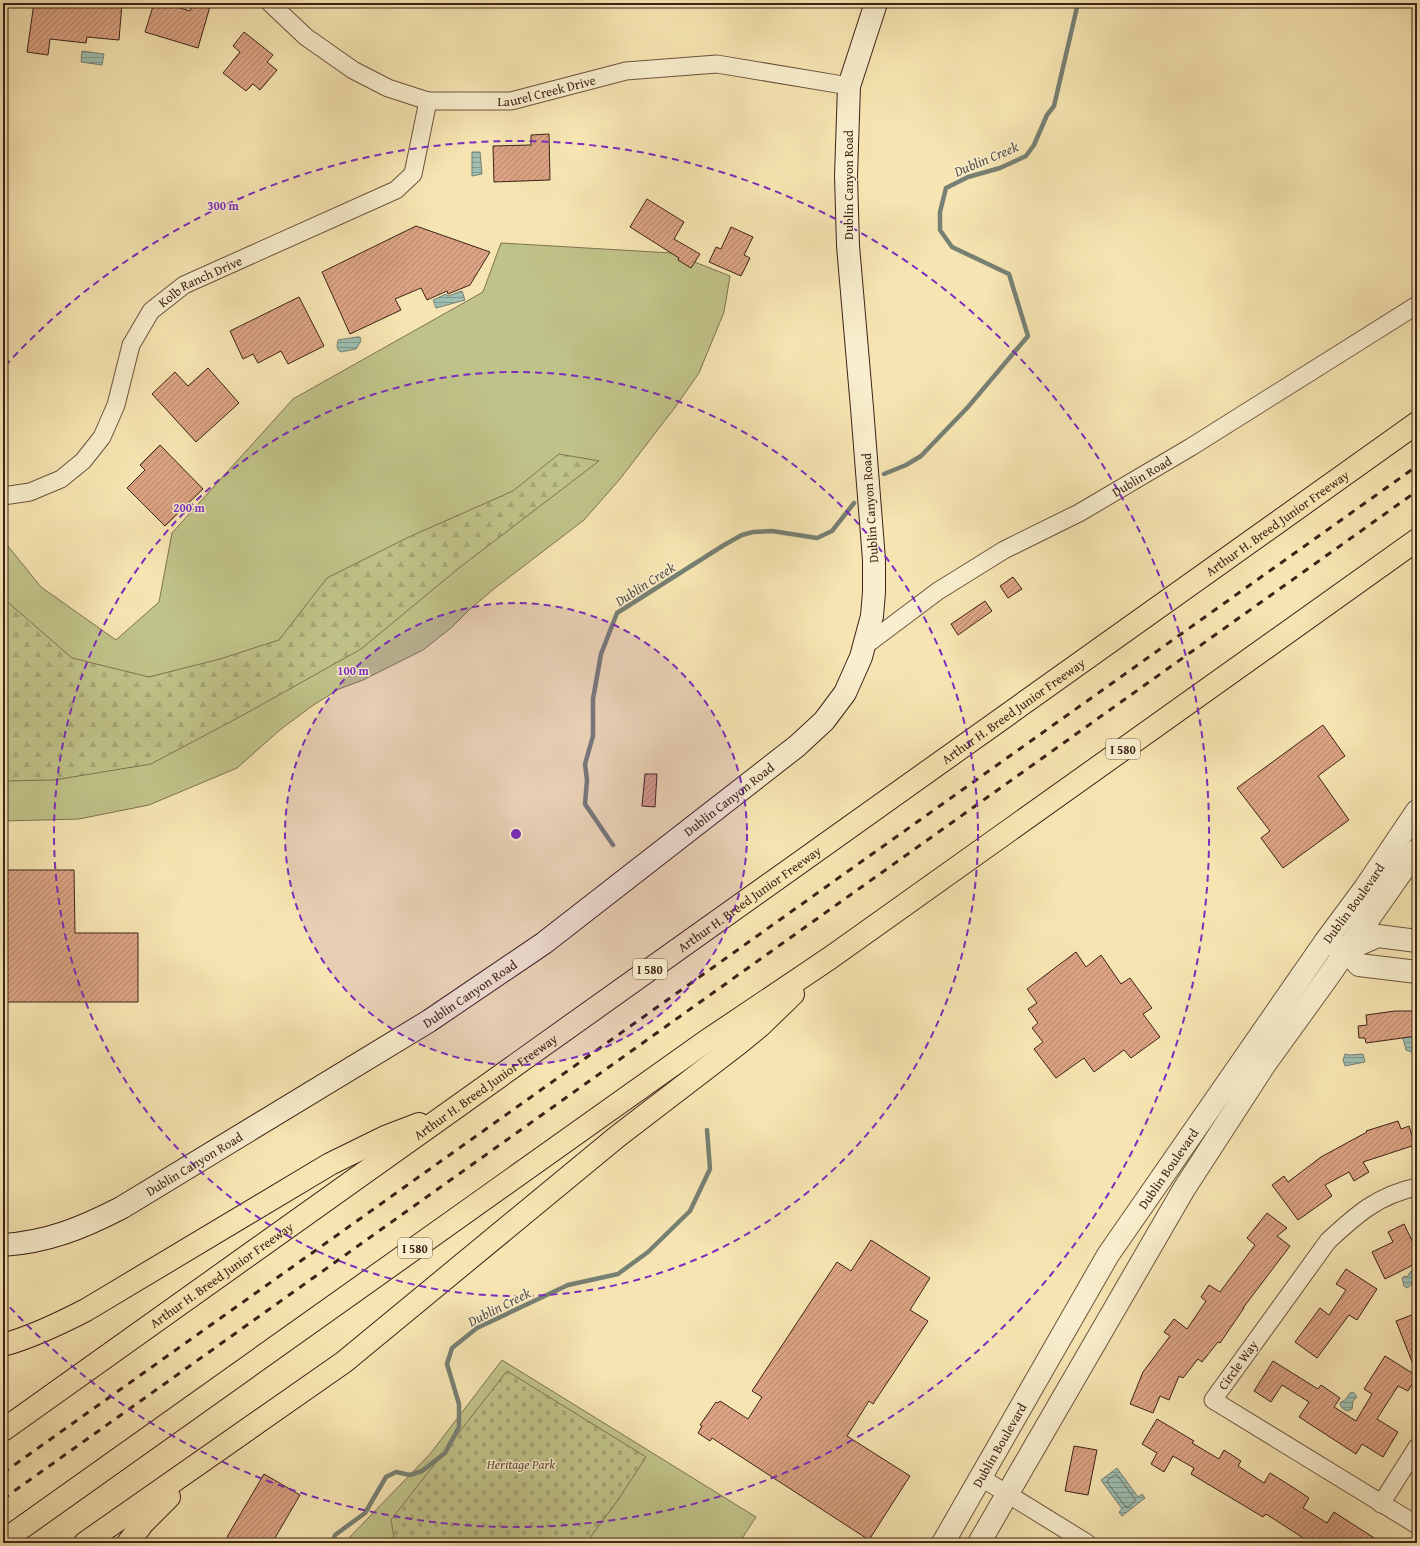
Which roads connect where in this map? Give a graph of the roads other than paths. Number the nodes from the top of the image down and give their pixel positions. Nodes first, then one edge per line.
1 (270, 3) edge
2 (876, 3) edge
3 (849, 86) junction
4 (428, 100) junction
5 (1417, 305) edge
6 (1417, 423) edge
7 (3, 496) edge
8 (1417, 540) edge
9 (866, 645) junction
10 (1417, 811) edge
11 (1417, 850) edge
12 (1417, 941) edge
13 (1325, 942) junction
14 (1346, 950) junction
15 (830, 958) junction
16 (1417, 972) edge
17 (445, 1115) junction
18 (1417, 1188) edge
19 (3, 1245) edge
20 (3, 1345) edge
21 (3, 1430) edge
22 (1417, 1447) edge
23 (216, 1452) junction
24 (980, 1477) junction
25 (1008, 1494) junction
26 (1382, 1504) junction
27 (1417, 1525) edge
28 (3, 1541) edge
29 (85, 1543) edge
30 (128, 1543) edge
31 (943, 1543) edge
32 (979, 1543) edge
33 (1087, 1543) edge

1 - 4 street, Laurel Creek Drive
2 - 3 street, Dublin Canyon Road
3 - 4 street, Laurel Creek Drive
3 - 9 street, Dublin Canyon Road
4 - 7 street, Kolb Ranch Drive
5 - 9 street, Dublin Road
6 - 17 highway, Arthur H. Breed Junior Freeway / I 580
8 - 15 highway, I 580
9 - 19 street, Dublin Canyon Road
10 - 13 street, Dublin Boulevard
11 - 14 street, Dublin Boulevard
12 - 14 street
13 - 14 street
13 - 24 street, Dublin Boulevard
14 - 16 street
14 - 25 street, Dublin Boulevard
15 - 23 highway
15 - 28 highway, I 580
17 - 20 highway
17 - 21 highway, Arthur H. Breed Junior Freeway / I 580
18 - 26 street, Circle Way
22 - 26 street
23 - 29 highway
23 - 30 highway
24 - 25 street
24 - 31 street, Dublin Boulevard
25 - 32 street, Dublin Boulevard
25 - 33 street
26 - 27 street, Circle Way

